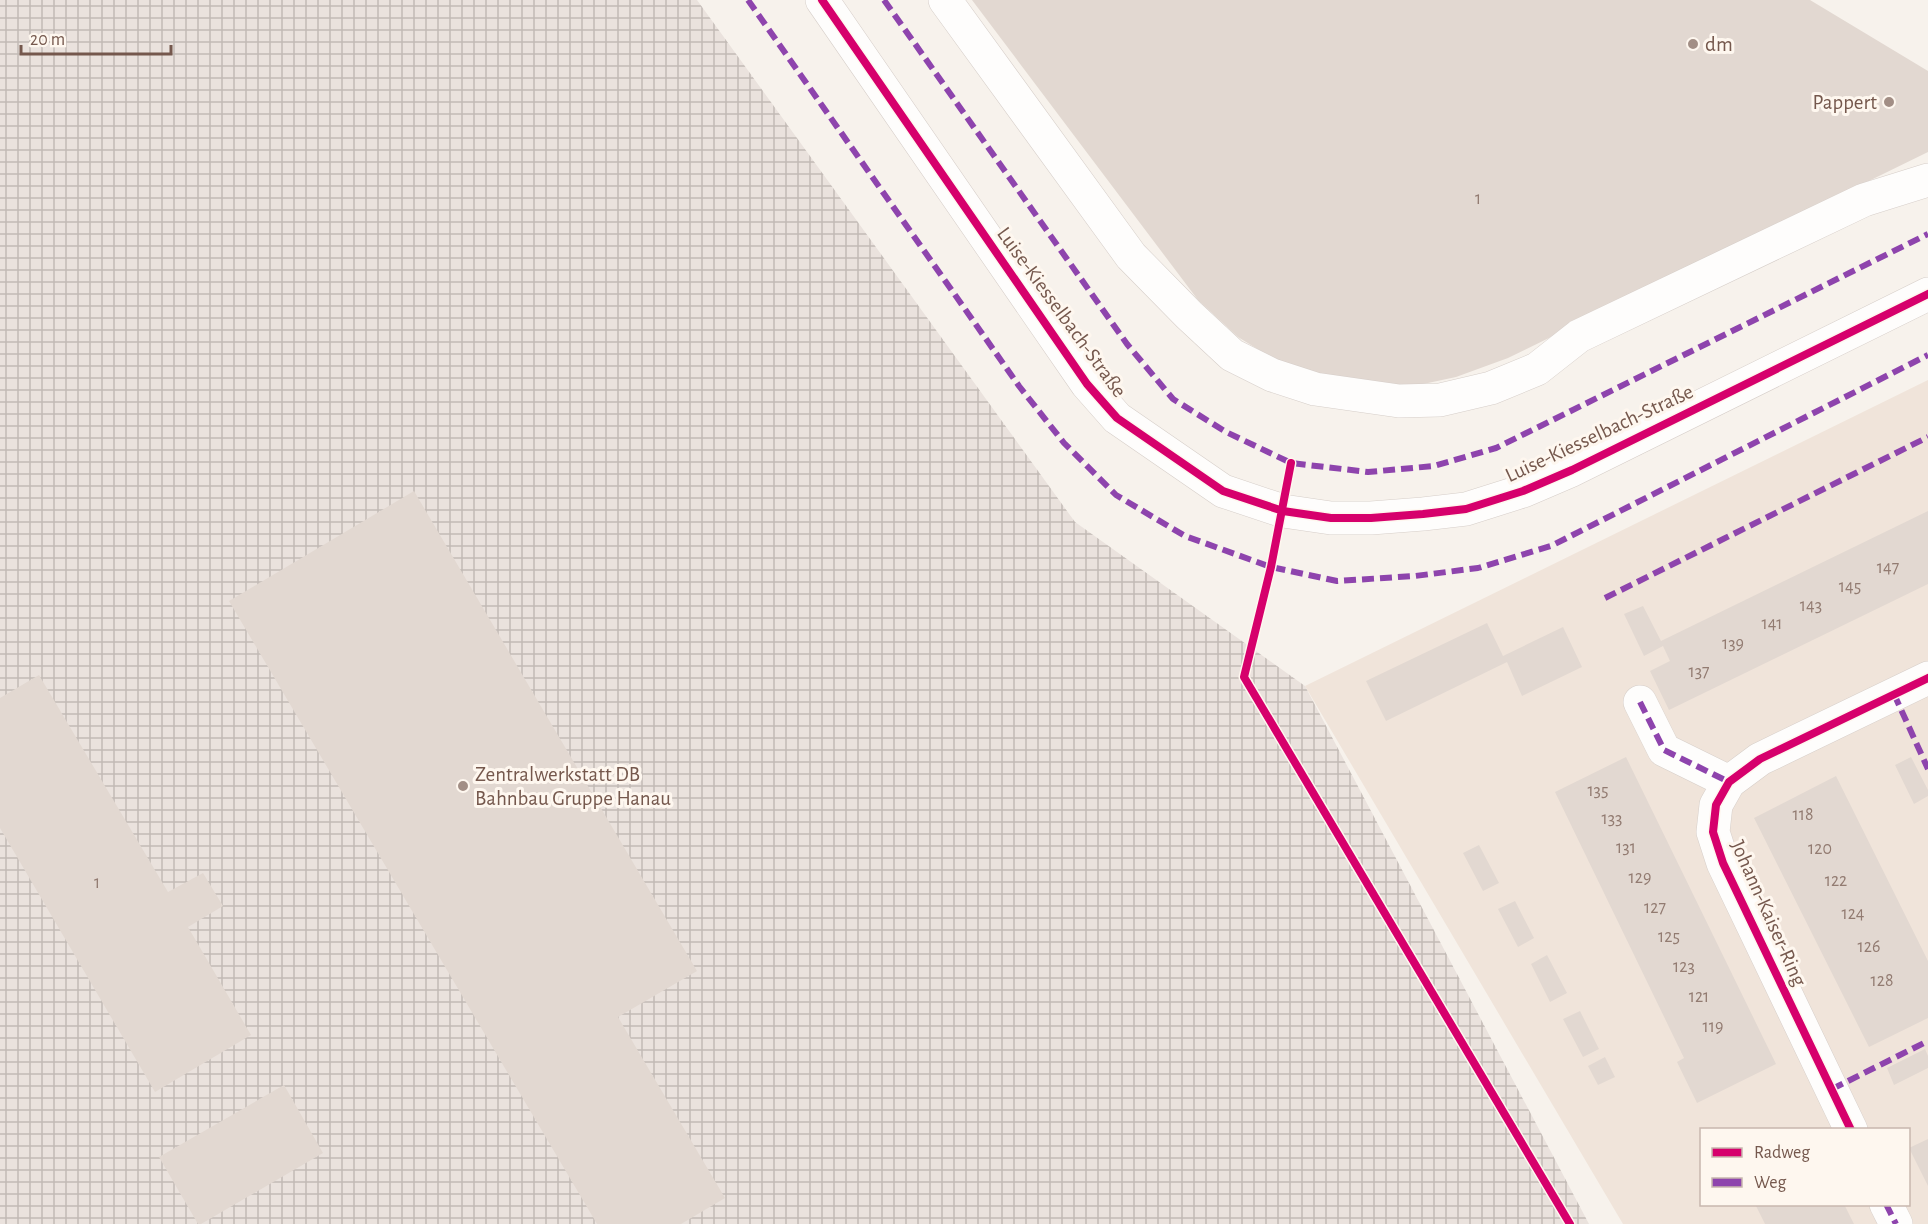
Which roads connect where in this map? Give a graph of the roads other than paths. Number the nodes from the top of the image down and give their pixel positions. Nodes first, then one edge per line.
1 (822, 0) edge
2 (945, 0) edge
3 (1928, 180) edge
4 (1928, 294) edge
5 (1928, 678) edge
6 (1640, 702) dead end
7 (1729, 782) junction
8 (1850, 1128) edge
9 (1887, 1206) edge
10 (1896, 1224) edge

1 - 4 street, Luise-Kiesselbach-Straße
2 - 3 street
5 - 7 street, Johann-Kaiser-Ring
6 - 7 street
7 - 8 street, Johann-Kaiser-Ring
9 - 10 street

